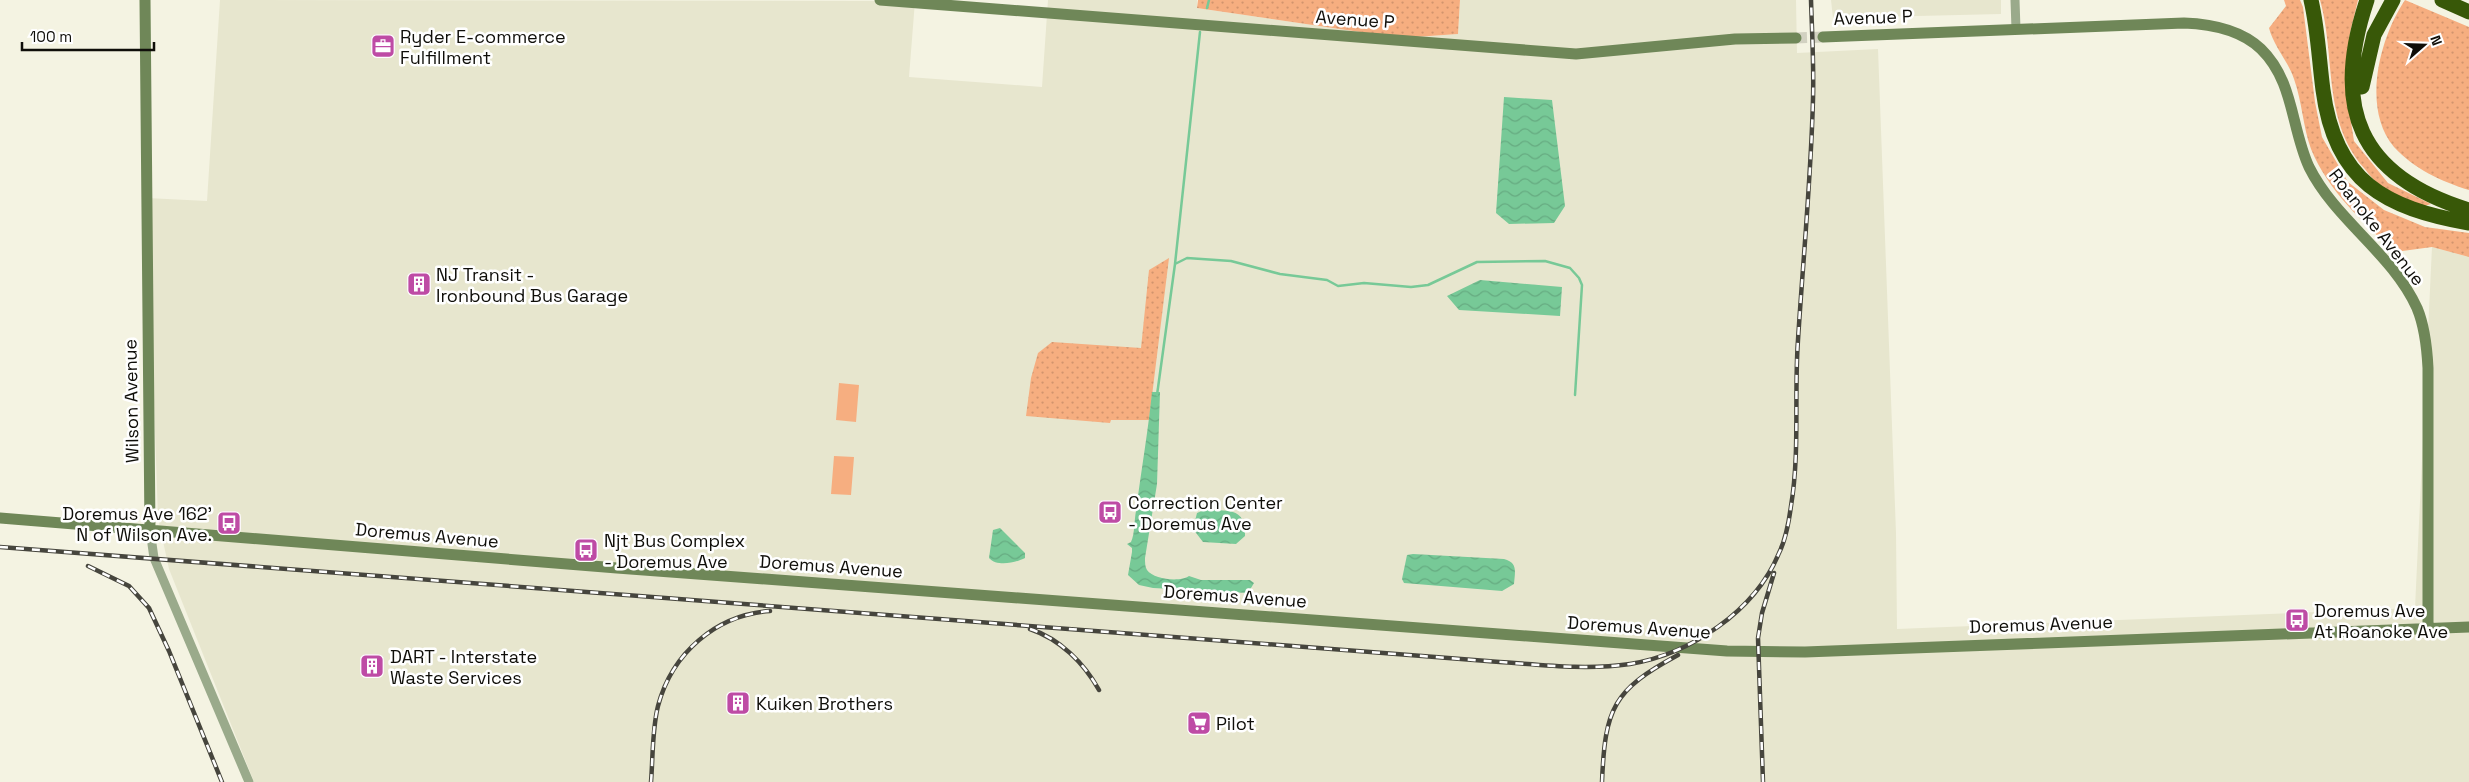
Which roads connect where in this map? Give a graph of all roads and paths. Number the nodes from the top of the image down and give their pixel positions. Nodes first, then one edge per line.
1 (145, 0) edge
2 (880, 0) edge
3 (2015, 0) edge
4 (2311, 0) edge
5 (2367, 0) edge
6 (2375, 0) edge
7 (2392, 0) edge
8 (2442, 0) edge
9 (2469, 12) edge
10 (2016, 29) junction
11 (1823, 37) tunnel mouth
12 (1796, 38) tunnel mouth
13 (2250, 41) joint
14 (2362, 87) junction
15 (2469, 201) edge
16 (2469, 210) edge
17 (2469, 223) edge
18 (0, 518) edge
19 (150, 530) junction
20 (2469, 627) edge
21 (2428, 630) junction
22 (250, 782) edge

1 - 19 main road, Wilson Avenue
2 - 12 main road, Avenue P
3 - 10 street
4 - 17 highway
5 - 16 highway
6 - 14 highway
7 - 14 highway
8 - 9 highway
10 - 11 main road, Avenue P
10 - 13 main road, Avenue P
13 - 21 main road, Roanoke Avenue
14 - 15 highway
18 - 19 main road, Doremus Avenue
19 - 21 main road, Doremus Avenue
19 - 22 street, Wilson Avenue
20 - 21 main road, Doremus Avenue

